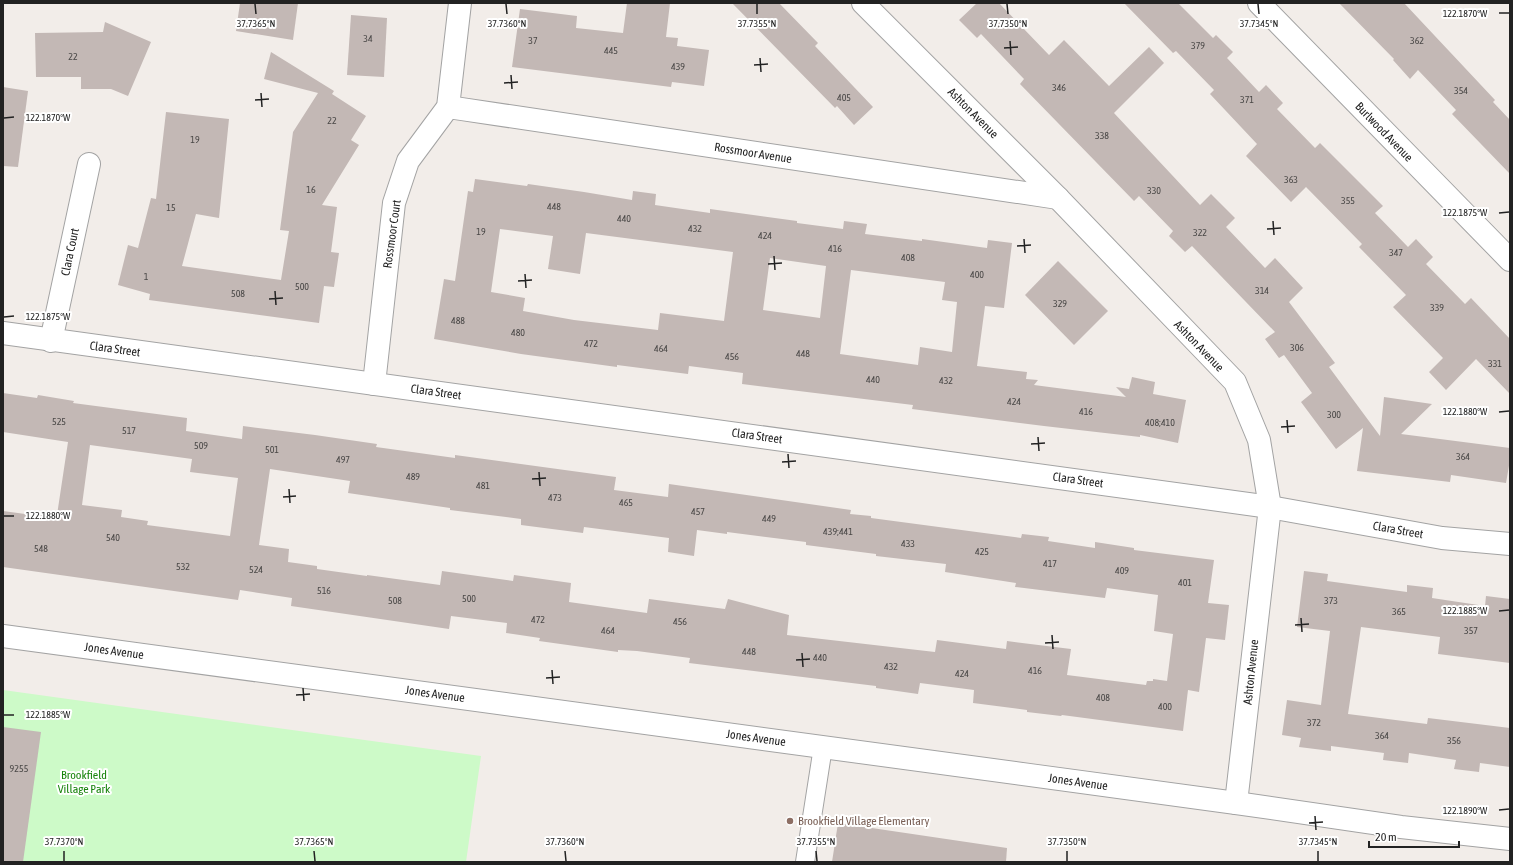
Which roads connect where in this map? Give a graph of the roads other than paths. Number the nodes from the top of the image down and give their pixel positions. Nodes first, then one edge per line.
1 (460, 3) edge
2 (864, 3) edge
3 (1259, 3) edge
4 (448, 107) junction
5 (89, 164) dead end
6 (1058, 198) junction
7 (1510, 260) edge
8 (3, 333) edge
9 (51, 340) junction
10 (374, 384) junction
11 (1270, 507) junction
12 (1510, 544) edge
13 (3, 636) edge
14 (823, 747) junction
15 (1236, 803) junction
16 (1510, 839) edge
17 (805, 862) edge

1 - 4 street, Rossmoor Court
2 - 6 street, Ashton Avenue
3 - 7 street, Burlwood Avenue
4 - 6 street, Rossmoor Avenue
4 - 10 street, Rossmoor Court
5 - 9 street, Clara Court
6 - 11 street, Ashton Avenue
8 - 9 street, Clara Street
9 - 10 street, Clara Street
10 - 11 street, Clara Street
11 - 12 street, Clara Street
11 - 15 street, Ashton Avenue
13 - 14 street, Jones Avenue
14 - 15 street, Jones Avenue
14 - 17 lane
15 - 16 street, Jones Avenue

